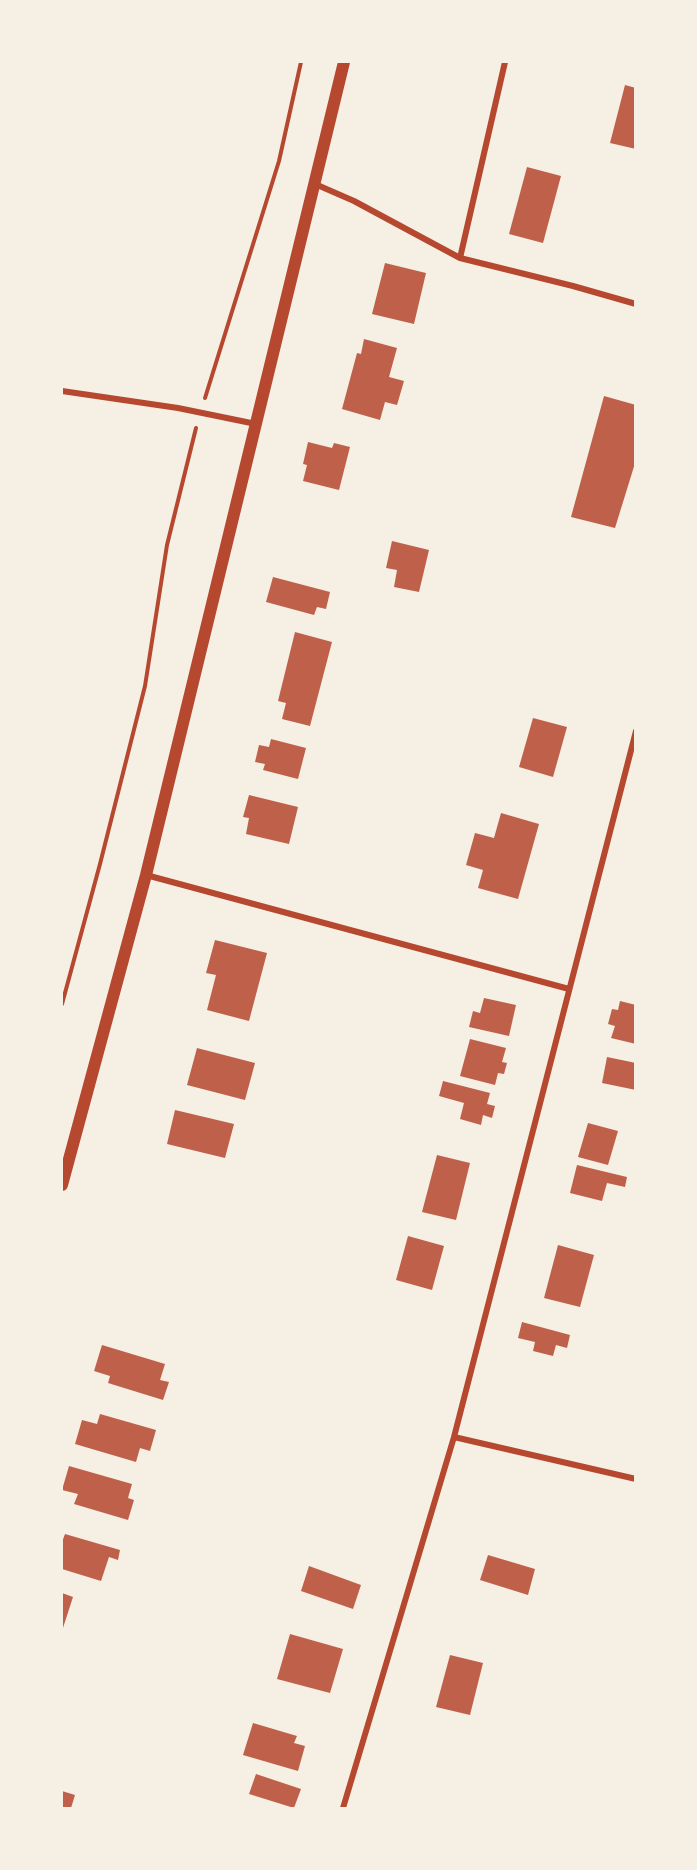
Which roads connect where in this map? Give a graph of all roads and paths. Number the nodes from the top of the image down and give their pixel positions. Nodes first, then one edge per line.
1 (301, 62) edge
2 (344, 62) edge
3 (505, 62) edge
4 (314, 183) junction
5 (460, 258) junction
6 (636, 304) edge
7 (62, 391) edge
8 (200, 413) junction
9 (257, 424) junction
10 (636, 731) edge
11 (146, 875) junction
12 (568, 989) junction
13 (62, 1004) edge
14 (62, 1185) edge
15 (454, 1437) junction
16 (636, 1479) edge
17 (343, 1809) edge

1 - 8 path
2 - 4 main road
3 - 5 street
4 - 5 street
4 - 9 main road
5 - 6 street
7 - 8 street
8 - 9 street
8 - 13 path
9 - 11 main road
10 - 12 street
11 - 12 street
11 - 14 main road
12 - 15 street
15 - 16 street
15 - 17 street

